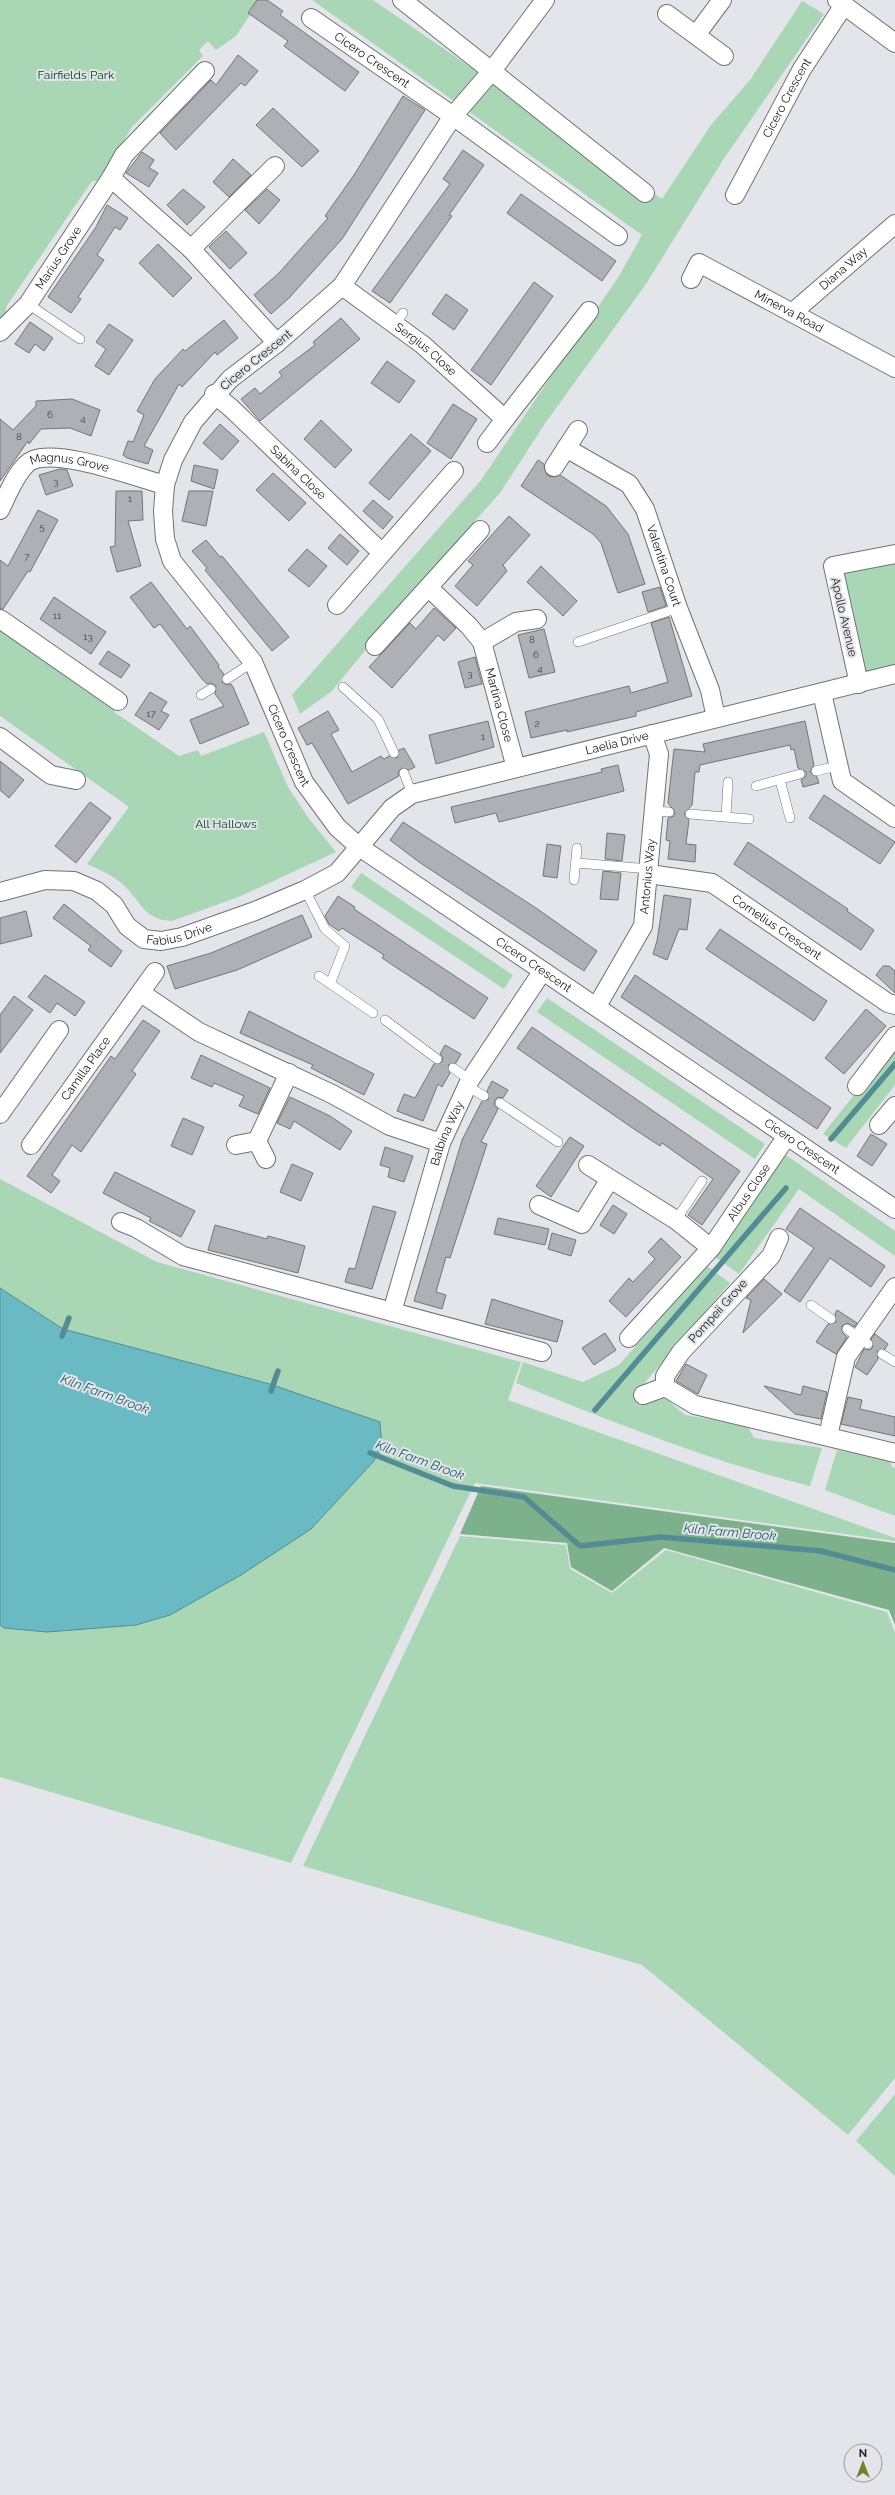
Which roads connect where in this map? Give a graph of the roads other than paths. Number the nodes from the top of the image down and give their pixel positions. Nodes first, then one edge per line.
1 (402, 0) edge
2 (545, 0) edge
3 (722, 0) edge
4 (841, 3) edge
5 (667, 14) dead end
6 (311, 18) dead end
7 (696, 35) junction
8 (895, 43) edge
9 (724, 56) dead end
10 (205, 71) dead end
11 (491, 72) junction
12 (453, 116) junction
13 (275, 166) dead end
14 (111, 178) junction
15 (645, 193) dead end
16 (735, 195) dead end
17 (895, 224) edge
18 (618, 236) dead end
19 (191, 249) junction
20 (691, 279) dead end
21 (342, 286) junction
22 (28, 304) junction
23 (589, 311) dead end
24 (792, 312) junction
25 (0, 332) edge
26 (80, 339) dead end
27 (277, 344) junction
28 (895, 368) edge
29 (214, 394) junction
30 (505, 419) junction
31 (578, 430) dead end
32 (487, 443) dead end
33 (566, 448) junction
34 (554, 467) dead end
35 (454, 471) dead end
36 (164, 485) junction
37 (0, 510) edge
38 (480, 530) dead end
39 (381, 552) junction
40 (895, 554) edge
41 (429, 588) junction
42 (337, 605) dead end
43 (678, 608) junction
44 (0, 619) edge
45 (537, 619) dead end
46 (482, 642) junction
47 (578, 642) dead end
48 (375, 646) dead end
49 (253, 662) junction
50 (895, 674) edge
51 (227, 679) dead end
52 (859, 684) junction
53 (343, 687) dead end
54 (211, 689) dead end
55 (822, 693) junction
56 (201, 695) dead end
57 (118, 701) dead end
58 (716, 718) junction
59 (652, 734) junction
60 (0, 737) edge
61 (394, 753) dead end
62 (837, 766) junction
63 (516, 768) junction
64 (816, 771) dead end
65 (404, 773) dead end
66 (800, 774) dead end
67 (76, 780) dead end
68 (780, 780) junction
69 (728, 782) dead end
70 (756, 786) dead end
71 (412, 794) junction
72 (690, 814) dead end
73 (726, 816) junction
74 (790, 818) dead end
75 (895, 818) edge
76 (748, 819) dead end
77 (358, 846) junction
78 (577, 848) dead end
79 (577, 863) junction
80 (650, 872) junction
81 (574, 880) dead end
82 (306, 890) junction
83 (0, 892) edge
84 (155, 972) dead end
85 (542, 972) junction
86 (319, 976) dead end
87 (330, 984) junction
88 (141, 993) junction
89 (895, 1005) edge
90 (597, 1006) junction
91 (373, 1013) dead end
92 (385, 1020) dead end
93 (59, 1030) dead end
94 (895, 1036) edge
95 (437, 1059) dead end
96 (453, 1068) dead end
97 (289, 1073) junction
98 (469, 1083) junction
99 (858, 1086) dead end
100 (484, 1096) dead end
101 (500, 1103) dead end
102 (895, 1106) edge
103 (0, 1114) edge
104 (880, 1125) dead end
105 (787, 1136) junction
106 (257, 1142) junction
107 (558, 1142) dead end
108 (441, 1143) junction
109 (31, 1145) dead end
110 (236, 1145) dead end
111 (266, 1159) dead end
112 (588, 1165) dead end
113 (610, 1179) junction
114 (702, 1181) dead end
115 (539, 1205) dead end
116 (895, 1209) edge
117 (676, 1220) junction
118 (121, 1222) dead end
119 (779, 1238) dead end
120 (711, 1248) junction
121 (895, 1287) edge
122 (811, 1305) dead end
123 (392, 1312) junction
124 (831, 1319) dead end
125 (629, 1338) dead end
126 (542, 1352) dead end
127 (882, 1354) dead end
128 (895, 1362) edge
129 (665, 1387) junction
130 (644, 1395) dead end
131 (828, 1436) junction
132 (895, 1453) edge

1 - 11 street
2 - 11 street, Cicero Crescent
3 - 7 street
4 - 8 street, Cicero Crescent
4 - 16 street, Cicero Crescent
5 - 7 street
6 - 12 street, Cicero Crescent
7 - 9 street
10 - 14 street, Marius Grove
11 - 12 street, Cicero Crescent
11 - 15 street
12 - 18 street, Cicero Crescent
12 - 21 street, Cicero Crescent
13 - 19 street
14 - 19 street
14 - 22 street, Marius Grove
17 - 24 street, Diana Way
19 - 27 street
20 - 24 street, Minerva Road
21 - 27 street, Cicero Crescent
21 - 30 street, Sergius Close
22 - 25 street, Marius Grove
22 - 26 lane
23 - 30 street
24 - 28 street, Minerva Road
27 - 29 street, Cicero Crescent
29 - 36 street, Cicero Crescent
29 - 39 street, Sabina Close
30 - 32 street
31 - 33 street
33 - 34 street
33 - 43 street, Valentina Court
35 - 39 street
36 - 37 street, Magnus Grove
36 - 49 street, Cicero Crescent
38 - 41 street
39 - 42 street
40 - 52 street, Apollo Avenue
41 - 46 street, Martina Close
41 - 48 street
43 - 47 lane
43 - 58 street, Valentina Court
44 - 57 street
45 - 46 street
46 - 63 street, Martina Close
49 - 51 lane
49 - 77 street, Cicero Crescent
50 - 52 street, Laelia Drive
52 - 55 street, Laelia Drive
53 - 61 lane
54 - 56 lane
55 - 58 street, Laelia Drive
55 - 62 street
58 - 59 street, Laelia Drive
59 - 63 street, Laelia Drive
59 - 80 street, Antonius Way
60 - 67 street
62 - 64 lane
62 - 75 street
63 - 71 street, Laelia Drive
65 - 71 lane
66 - 68 lane
68 - 70 lane
68 - 74 lane
69 - 73 lane
71 - 77 street, Laelia Drive
72 - 73 lane
73 - 76 lane
77 - 82 street, Fabius Drive
77 - 85 street, Cicero Crescent
78 - 79 lane
79 - 80 lane
79 - 81 lane
80 - 89 street, Cornelius Crescent
80 - 90 street, Antonius Way
82 - 83 street, Fabius Drive
82 - 87 lane
84 - 88 street, Camilla Place
85 - 90 street, Cicero Crescent
85 - 98 street, Balbina Way
86 - 87 lane
87 - 91 lane
88 - 97 street
88 - 109 street, Camilla Place
90 - 105 street, Cicero Crescent
92 - 95 lane
93 - 103 street
94 - 99 street
96 - 98 lane
97 - 106 street
97 - 108 street
98 - 100 lane
98 - 108 street, Balbina Way
101 - 107 lane
102 - 104 street
105 - 116 street, Cicero Crescent
105 - 120 street, Albus Close
106 - 110 street
106 - 111 street
108 - 123 street, Balbina Way
112 - 113 street
113 - 115 street
113 - 117 street
114 - 117 lane
117 - 120 street
118 - 123 street
119 - 129 street, Pompeii Grove
120 - 125 street, Albus Close
121 - 131 street
122 - 124 lane
123 - 126 street
127 - 128 lane
129 - 130 street
129 - 131 street
131 - 132 street

